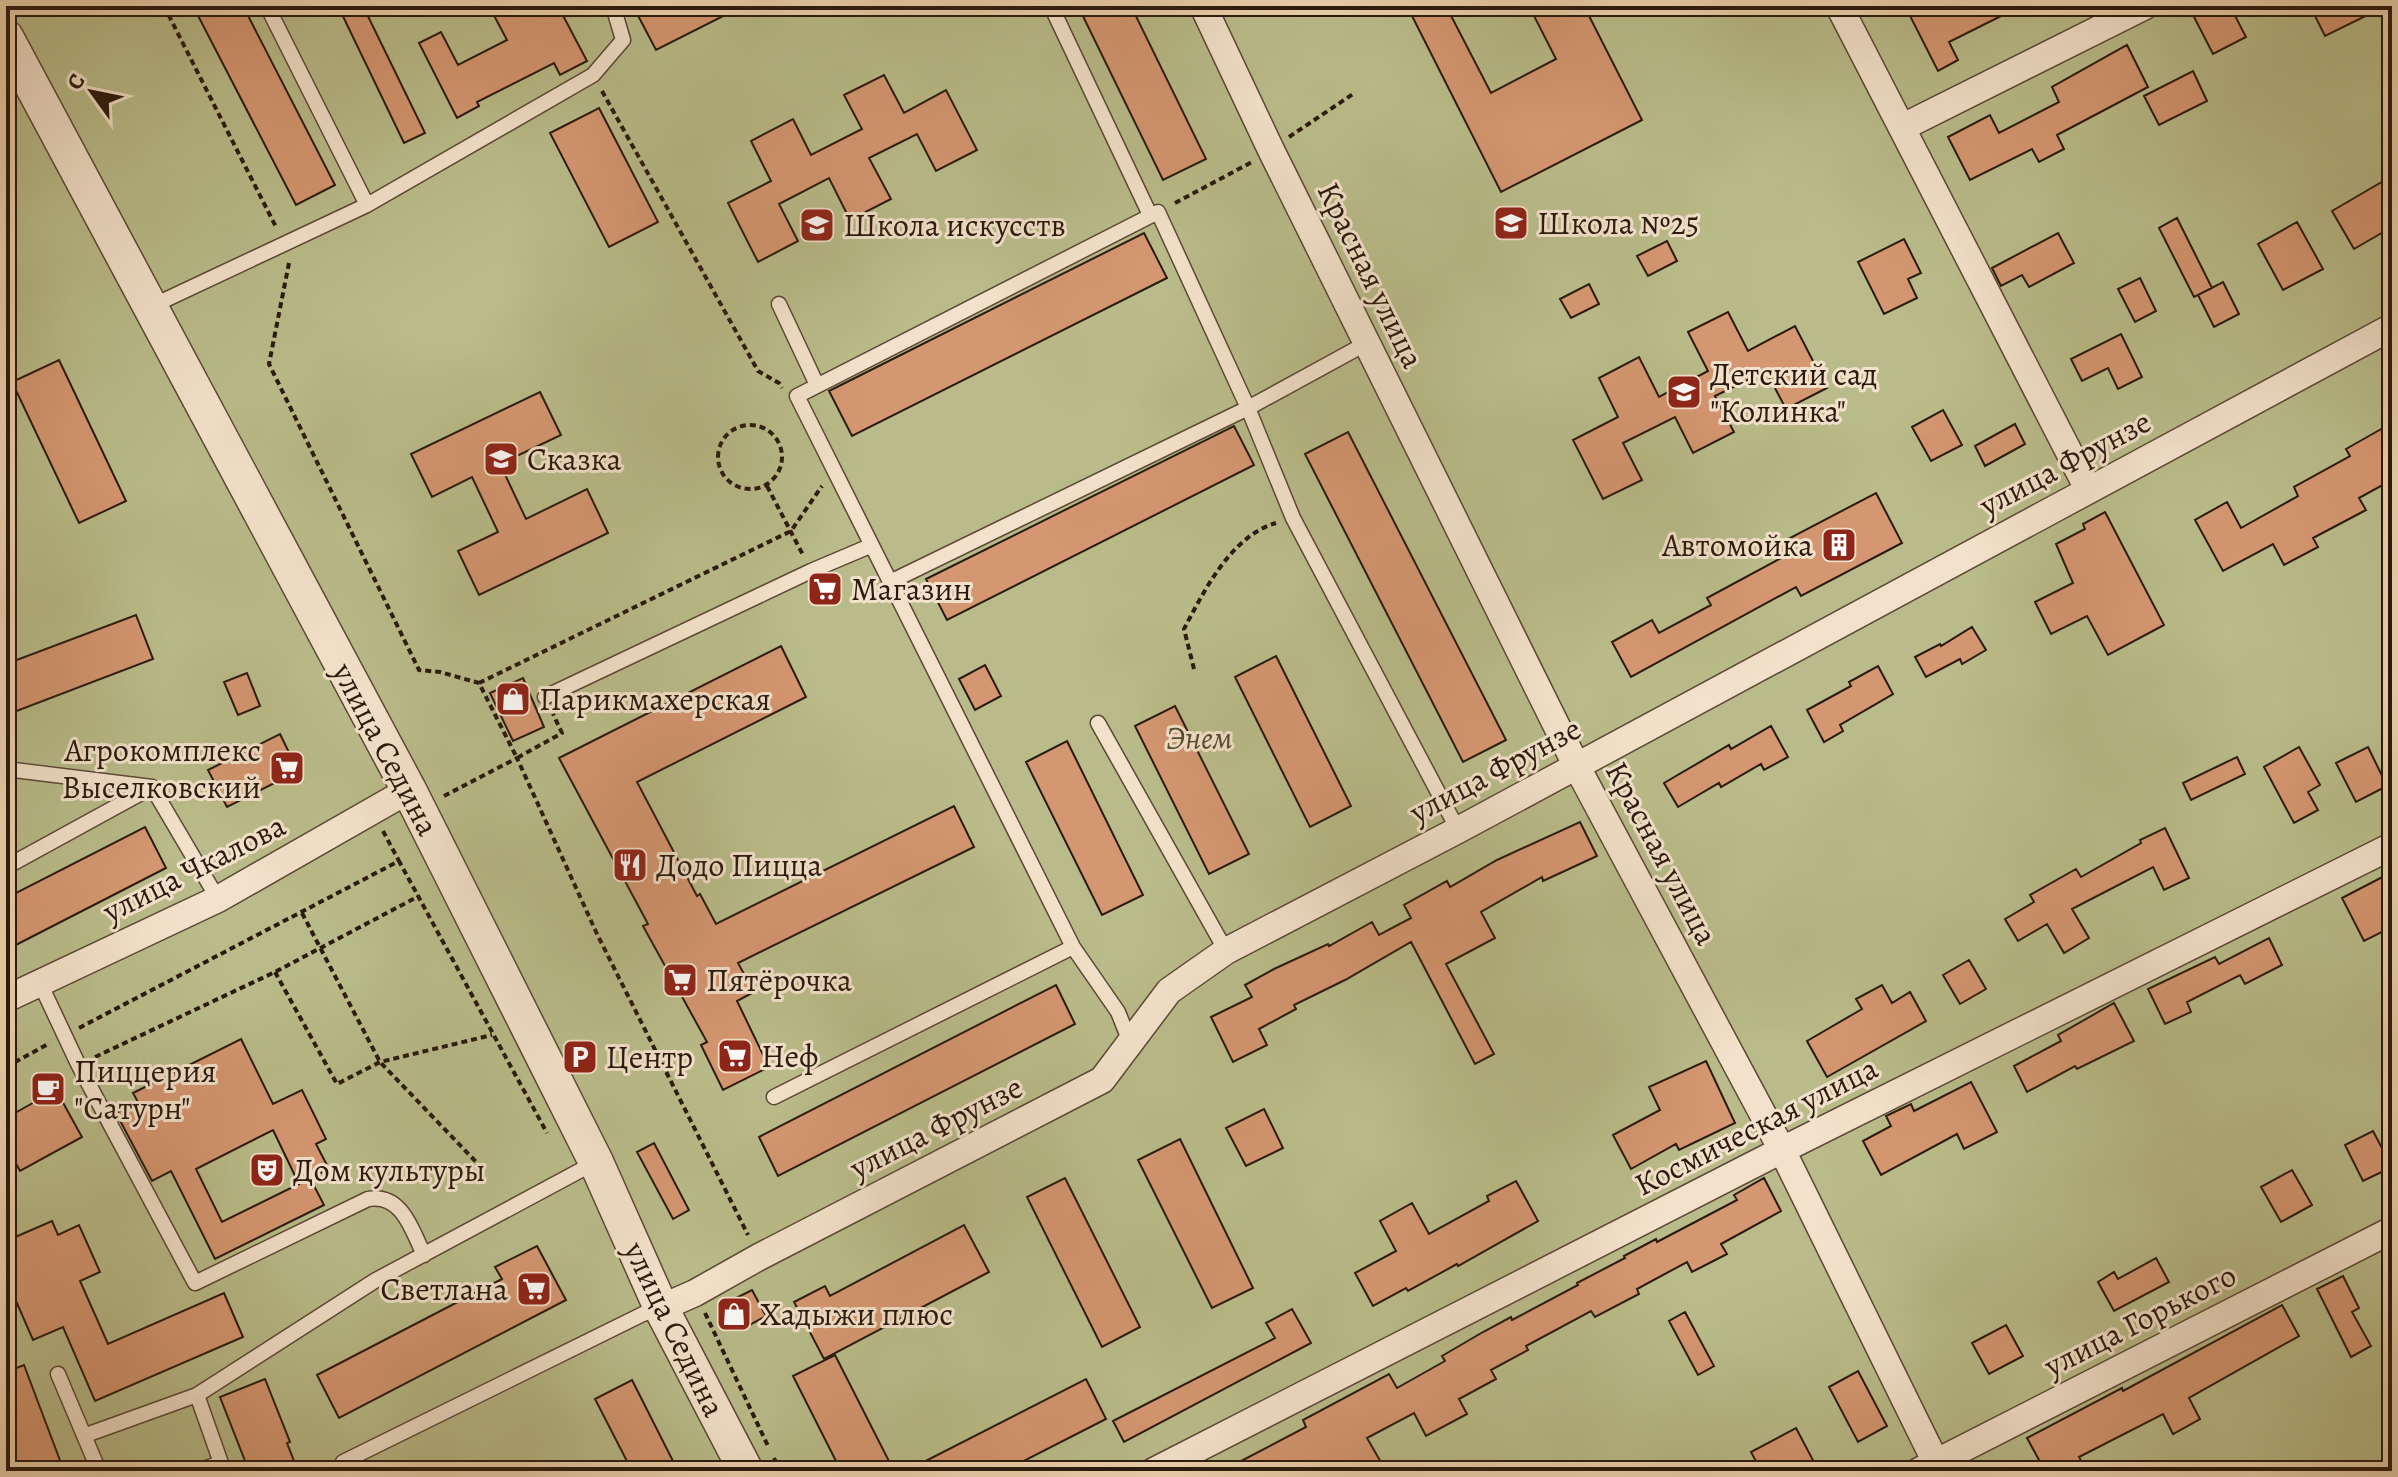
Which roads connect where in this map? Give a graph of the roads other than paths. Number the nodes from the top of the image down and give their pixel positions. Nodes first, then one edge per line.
1 (267, 6) edge
2 (613, 6) edge
3 (1051, 6) edge
4 (1203, 6) edge
5 (1839, 6) edge
6 (2145, 6) edge
7 (6, 37) edge
8 (1903, 127) junction
9 (367, 205) junction
10 (1154, 214) junction
11 (779, 304) dead end
12 (150, 307) junction
13 (2392, 327) edge
14 (1367, 343) junction
15 (817, 385) junction
16 (1248, 408) junction
17 (2088, 489) junction
18 (870, 546) junction
19 (890, 582) junction
20 (545, 697) road end
21 (1098, 723) dead end
22 (1576, 765) junction
23 (6, 769) edge
24 (152, 787) junction
25 (414, 800) junction
26 (1458, 830) junction
27 (2392, 846) edge
28 (6, 867) edge
29 (218, 899) junction
30 (1073, 947) junction
31 (1226, 951) junction
32 (39, 981) junction
33 (6, 999) edge
34 (1130, 1042) junction
35 (774, 1097) dead end
36 (1782, 1150) junction
37 (596, 1162) junction
38 (2392, 1230) edge
39 (424, 1255) junction
40 (661, 1308) junction
41 (58, 1374) dead end
42 (197, 1395) junction
43 (86, 1435) junction
44 (1932, 1468) edge
45 (99, 1471) edge
46 (197, 1471) edge
47 (347, 1471) edge
48 (746, 1471) edge
49 (1154, 1471) edge

1 - 9 lane
2 - 9 lane
3 - 10 lane
4 - 14 street, Красная улица
5 - 8 street
6 - 8 street
7 - 12 street, улица Седина
8 - 17 street
9 - 12 lane
10 - 15 lane
10 - 16 lane
11 - 15 lane
12 - 25 street, улица Седина
13 - 17 street, улица Фрунзе
14 - 16 lane
14 - 22 street, Красная улица
15 - 18 lane
16 - 19 lane
16 - 26 lane
17 - 22 street, улица Фрунзе
18 - 19 lane
18 - 20 lane
19 - 30 lane
21 - 31 lane
22 - 26 street, улица Фрунзе
22 - 36 street, Красная улица
23 - 24 lane
24 - 28 lane
24 - 29 lane
25 - 29 street, улица Чкалова
25 - 37 street, улица Седина
26 - 31 street, улица Фрунзе
27 - 36 street, Космическая улица
29 - 32 street, улица Чкалова
30 - 34 lane
30 - 35 lane
31 - 34 street, улица Фрунзе
32 - 33 street, улица Чкалова
32 - 39 lane
34 - 40 street, улица Фрунзе
36 - 44 street, Красная улица
36 - 49 street, Космическая улица
37 - 39 lane
37 - 40 street, улица Седина
38 - 44 street, улица Горького
39 - 42 lane
40 - 47 lane
40 - 48 street, улица Седина
41 - 43 lane
42 - 43 lane
42 - 46 lane
43 - 45 lane

